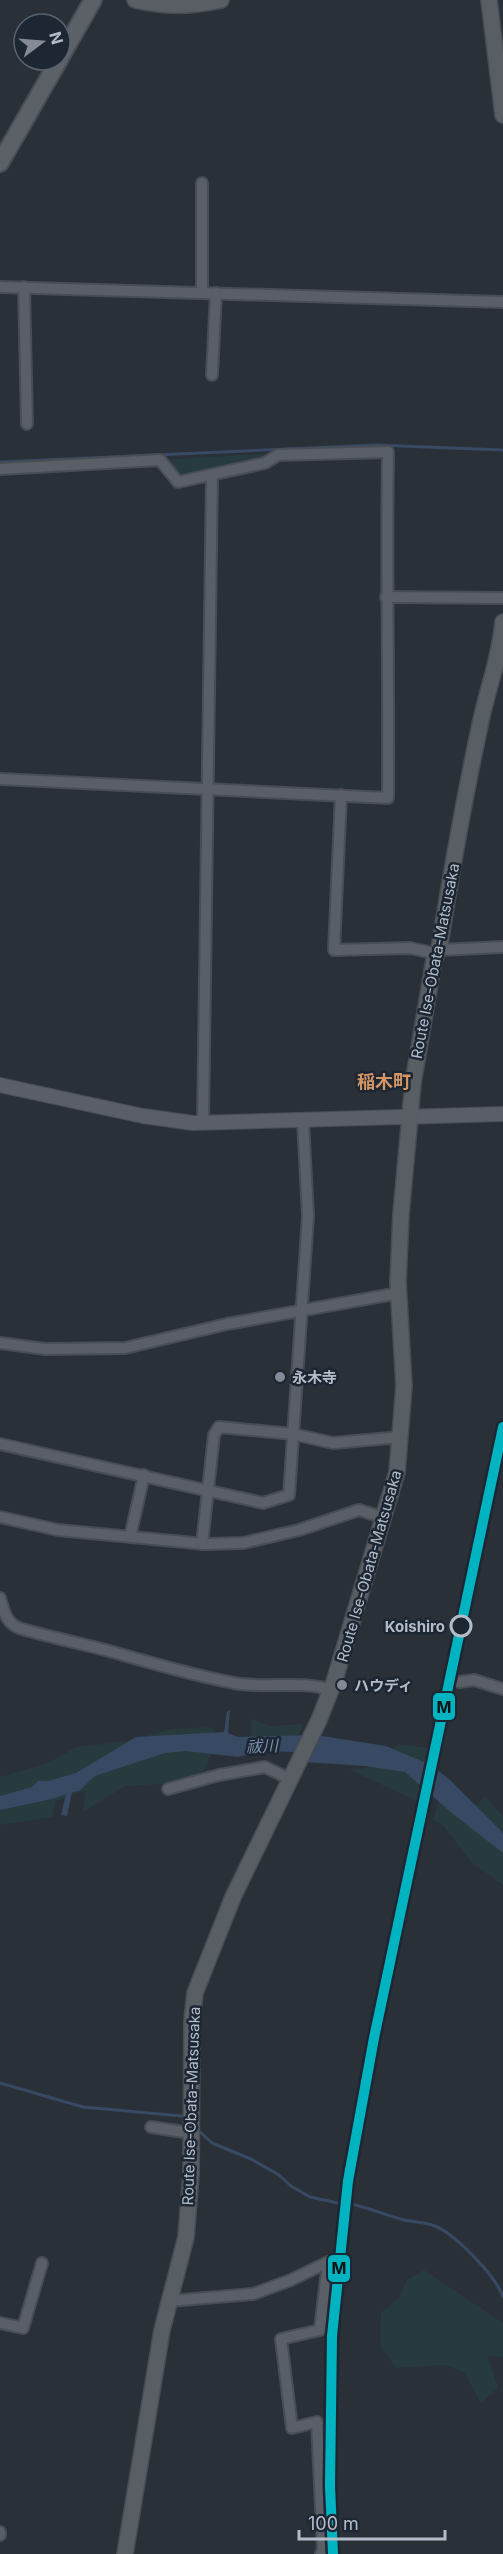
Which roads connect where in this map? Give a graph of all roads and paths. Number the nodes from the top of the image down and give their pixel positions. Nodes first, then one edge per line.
1 (93, 0) edge
2 (135, 0) edge
3 (221, 0) edge
4 (489, 0) edge
5 (72, 36) edge
6 (52, 72) edge
7 (503, 115) edge
8 (0, 163) edge
9 (202, 183) dead end
10 (0, 287) edge
11 (24, 287) junction
12 (202, 292) junction
13 (216, 293) junction
14 (503, 302) edge
15 (212, 375) dead end
16 (27, 424) dead end
17 (0, 469) edge
18 (212, 474) junction
19 (386, 597) junction
20 (503, 598) edge
21 (503, 622) edge
22 (0, 780) edge
23 (207, 790) junction
24 (340, 795) junction
25 (503, 947) edge
26 (439, 952) junction
27 (0, 1085) edge
28 (503, 1113) edge
29 (410, 1116) junction
30 (303, 1121) junction
31 (202, 1123) junction
32 (399, 1293) junction
33 (302, 1311) junction
34 (0, 1343) edge
35 (293, 1434) junction
36 (401, 1437) junction
37 (0, 1444) edge
38 (144, 1475) junction
39 (208, 1489) junction
40 (0, 1517) edge
41 (385, 1518) junction
42 (130, 1537) junction
43 (202, 1544) junction
44 (0, 1598) edge
45 (459, 1682) dead end
46 (503, 1689) edge
47 (330, 1690) junction
48 (291, 1777) junction
49 (168, 1789) dead end
50 (151, 2127) dead end
51 (191, 2133) junction
52 (42, 2263) dead end
53 (169, 2301) junction
54 (0, 2323) edge
55 (125, 2554) edge
56 (321, 2554) edge

1 - 5 main road
2 - 3 main road
4 - 7 main road
6 - 8 main road
9 - 12 street
10 - 11 street
11 - 12 street
11 - 16 street
12 - 13 street
13 - 14 street
13 - 15 street
17 - 18 street
18 - 19 street
18 - 23 street
19 - 20 street
19 - 24 street
21 - 26 main road, Route Ise-Obata-Matsusaka
22 - 23 street
23 - 24 street
23 - 31 street
24 - 26 street
25 - 26 street
26 - 29 main road, Route Ise-Obata-Matsusaka
27 - 31 street
28 - 29 street
29 - 30 street
29 - 32 main road, Route Ise-Obata-Matsusaka
30 - 31 street
30 - 33 street
32 - 33 street
32 - 36 main road, Route Ise-Obata-Matsusaka
33 - 34 street
33 - 35 street
35 - 36 street
35 - 39 street
35 - 39 street
36 - 41 main road, Route Ise-Obata-Matsusaka
37 - 38 street
38 - 39 street
38 - 42 street
39 - 43 street
40 - 42 street
41 - 43 street
41 - 47 main road, Route Ise-Obata-Matsusaka
42 - 43 street
44 - 47 street
45 - 46 street
47 - 48 main road, Route Ise-Obata-Matsusaka
48 - 49 street
48 - 51 main road, Route Ise-Obata-Matsusaka
50 - 51 street
51 - 53 main road, Route Ise-Obata-Matsusaka
52 - 54 street
53 - 55 main road, Route Ise-Obata-Matsusaka
53 - 56 street

